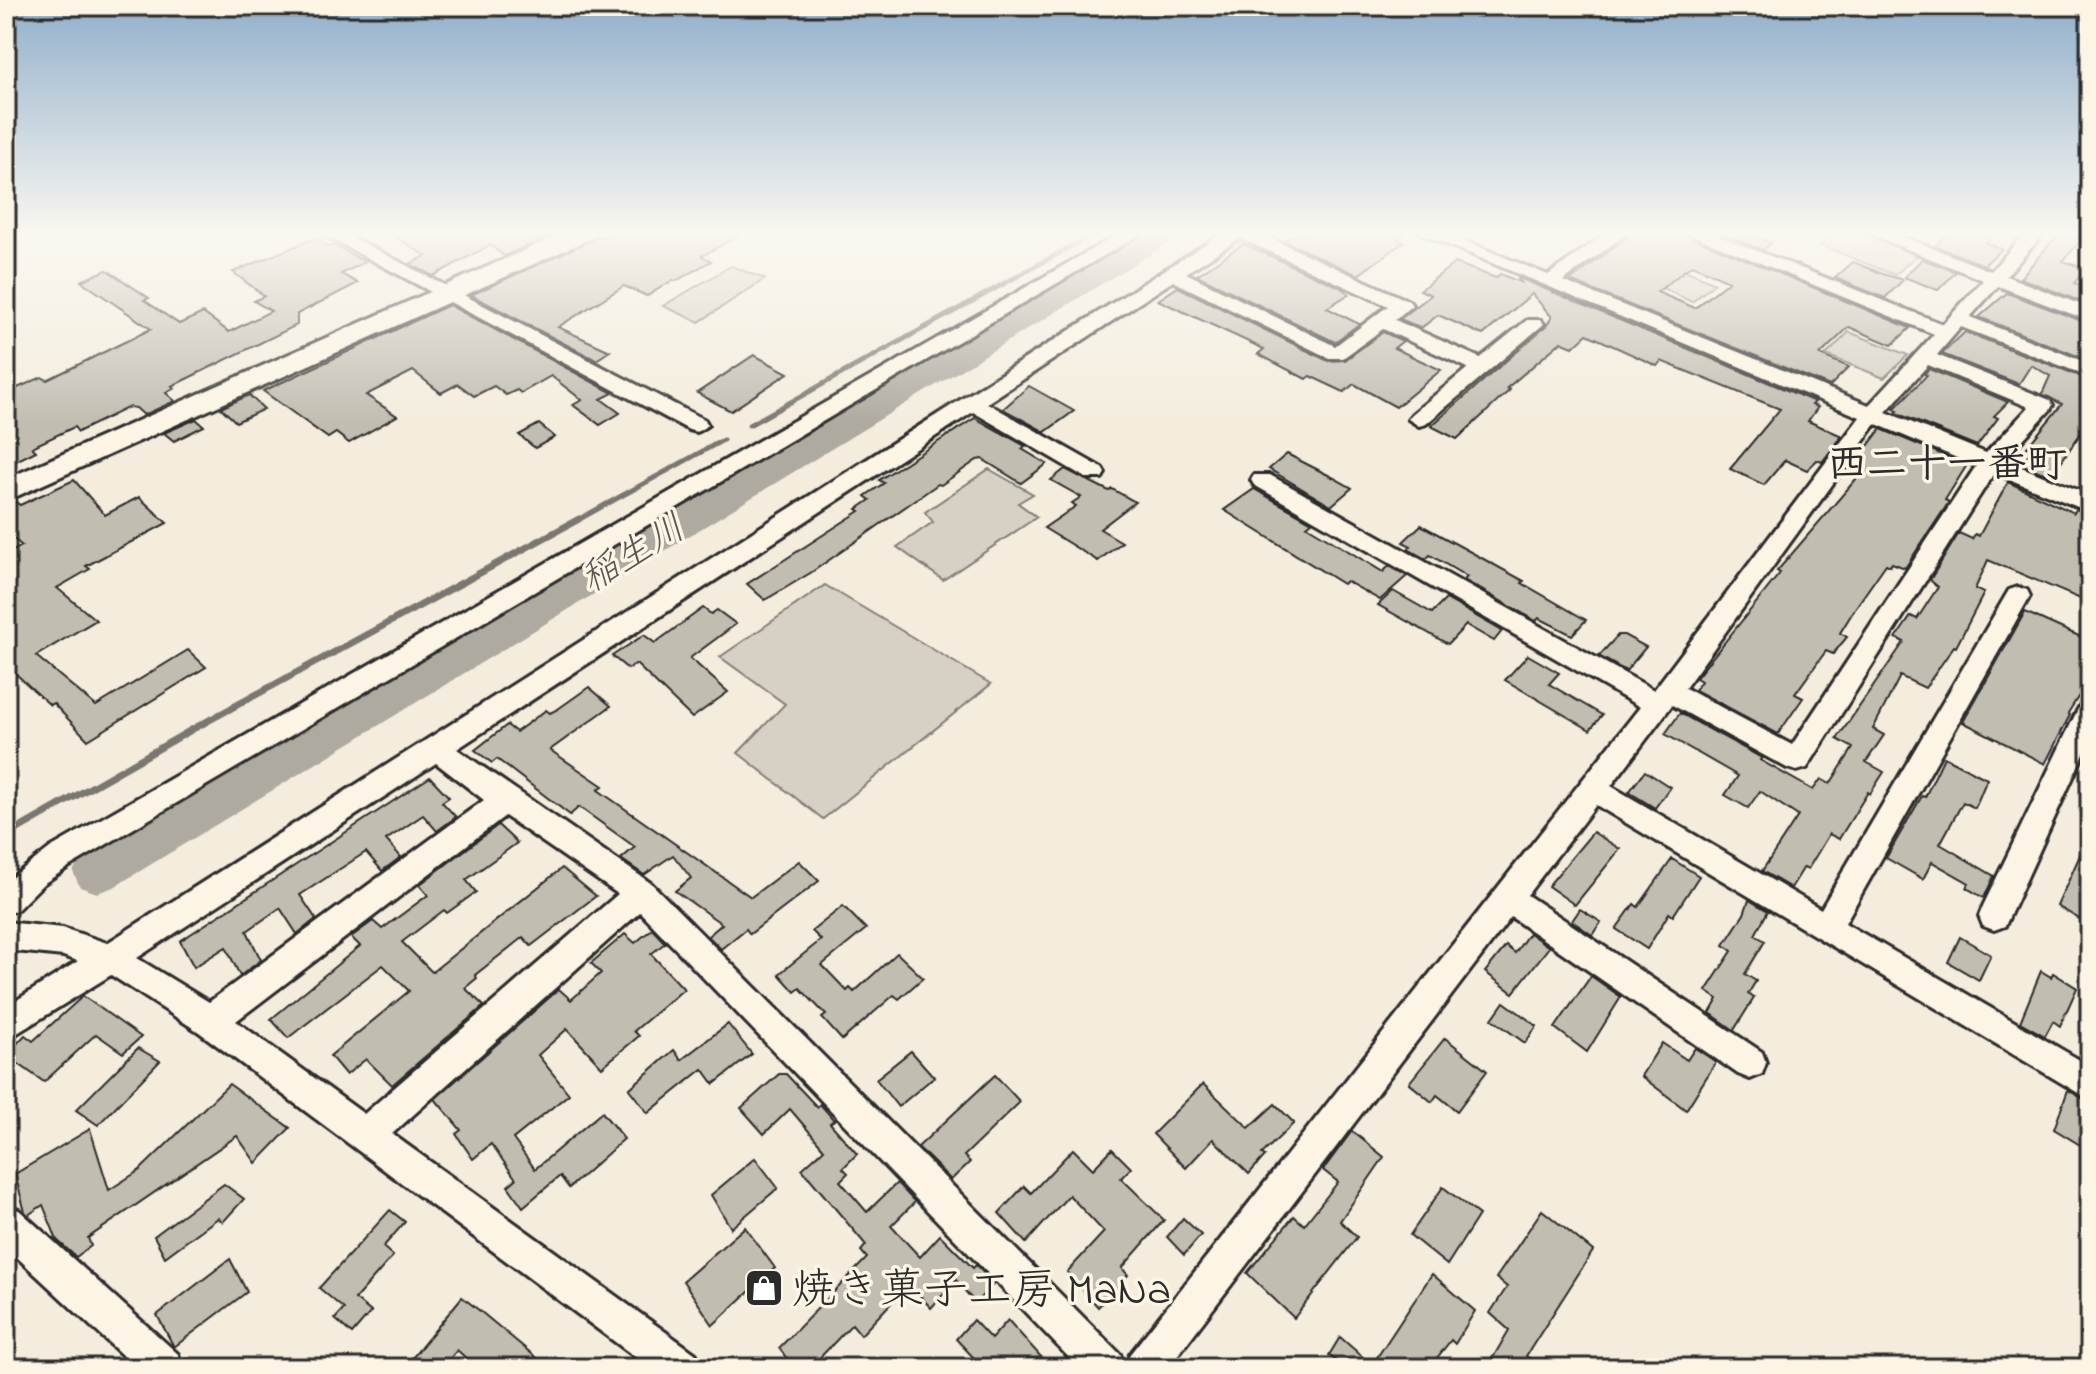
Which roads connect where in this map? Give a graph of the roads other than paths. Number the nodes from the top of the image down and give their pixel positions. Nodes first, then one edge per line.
1 (442, 296) edge
2 (451, 296) edge
3 (1025, 296) edge
4 (1139, 296) edge
5 (1218, 296) edge
6 (1382, 296) edge
7 (1584, 296) edge
8 (1872, 296) edge
9 (1977, 296) edge
10 (2041, 296) edge
11 (2090, 315) edge
12 (1380, 320) junction
13 (1534, 324) dead end
14 (1952, 325) junction
15 (1923, 356) junction
16 (1480, 366) junction
17 (2090, 371) edge
18 (972, 403) junction
19 (1871, 416) junction
20 (1419, 419) dead end
21 (697, 425) dead end
22 (1989, 463) junction
23 (1094, 473) dead end
24 (1262, 480) dead end
25 (6, 491) edge
26 (2090, 504) edge
27 (2018, 596) dead end
28 (1662, 698) junction
29 (2090, 711) edge
30 (437, 749) junction
31 (1592, 789) junction
32 (505, 800) junction
33 (641, 893) junction
34 (1508, 899) junction
35 (6, 901) edge
36 (1994, 916) dead end
37 (1826, 928) junction
38 (6, 936) edge
39 (111, 958) junction
40 (210, 1021) junction
41 (6, 1025) edge
42 (1750, 1063) dead end
43 (2090, 1084) edge
44 (365, 1135) junction
45 (6, 1223) edge
46 (164, 1368) edge
47 (682, 1368) edge
48 (1106, 1368) edge
49 (1144, 1368) edge

1 - 25 street
2 - 21 street
3 - 35 street
4 - 18 street
5 - 12 street
6 - 12 street
7 - 19 street
8 - 14 street
9 - 14 street
10 - 11 street
12 - 16 street
13 - 16 street
14 - 15 street
14 - 17 street
15 - 19 street
15 - 22 street
16 - 20 street
18 - 23 street
18 - 30 street
19 - 22 street
19 - 28 street
22 - 26 street
22 - 28 street
24 - 28 street
27 - 37 street
28 - 31 street
29 - 36 street
30 - 32 street
30 - 39 street
31 - 34 street
31 - 37 street
32 - 33 street
32 - 40 street
33 - 44 street
33 - 48 street
34 - 42 street
34 - 49 street
37 - 43 street
38 - 39 street
39 - 40 street
39 - 41 street
40 - 44 street
44 - 47 street
45 - 46 street

